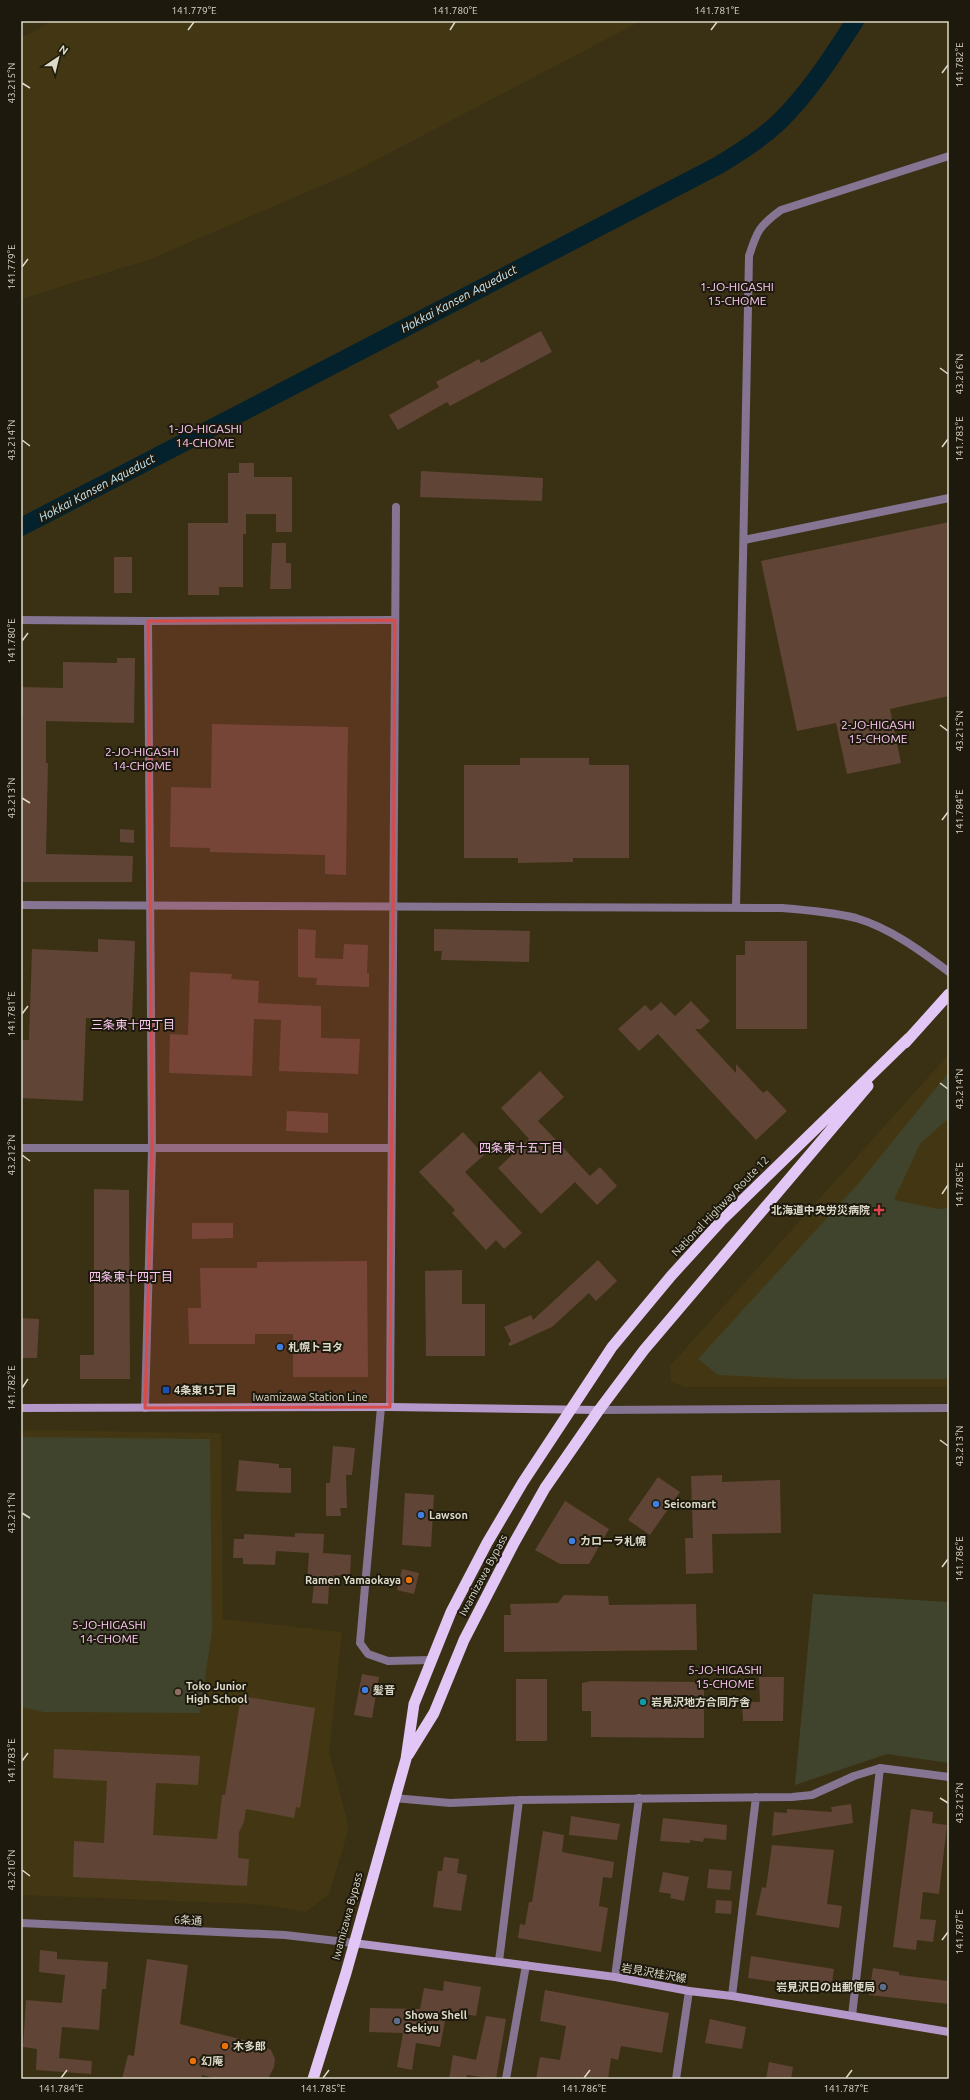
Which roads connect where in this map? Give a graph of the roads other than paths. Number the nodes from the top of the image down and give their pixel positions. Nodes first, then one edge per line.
1 (949, 156) edge
2 (949, 498) edge
3 (396, 507) dead end
4 (744, 540) junction
5 (21, 620) edge
6 (395, 620) junction
7 (148, 622) junction
8 (21, 905) edge
9 (149, 906) junction
10 (736, 907) junction
11 (392, 908) junction
12 (949, 972) edge
13 (949, 994) edge
14 (909, 1038) junction
15 (21, 1148) edge
16 (390, 1148) junction
17 (152, 1149) junction
18 (386, 1407) junction
19 (21, 1408) edge
20 (145, 1408) junction
21 (949, 1408) edge
22 (599, 1410) junction
23 (570, 1411) junction
24 (431, 1660) junction
25 (406, 1759) junction
26 (880, 1768) junction
27 (949, 1777) edge
28 (756, 1797) junction
29 (394, 1798) junction
30 (640, 1798) junction
31 (518, 1800) junction
32 (21, 1923) edge
33 (354, 1943) junction
34 (499, 1961) junction
35 (526, 1965) junction
36 (615, 1977) junction
37 (689, 1991) junction
38 (732, 1996) junction
39 (852, 2016) junction
40 (949, 2032) edge
41 (316, 2079) edge
42 (506, 2079) edge
43 (676, 2079) edge

1 - 4 street
2 - 4 street
3 - 6 street
4 - 10 street
5 - 7 street
6 - 7 street
6 - 11 street
7 - 9 street
8 - 9 street
9 - 11 street
9 - 17 street
10 - 11 street
10 - 12 street
11 - 16 street
13 - 14 highway, National Highway Route 12
14 - 22 highway, National Highway Route 12
14 - 23 highway, National Highway Route 12
15 - 17 street
16 - 17 street
16 - 18 street
17 - 20 street
18 - 20 main road, Iwamizawa Station Line
18 - 23 main road, Iwamizawa Station Line
18 - 24 street
19 - 20 main road, Iwamizawa Station Line
21 - 22 street
22 - 23 main road, Iwamizawa Station Line
22 - 25 highway, Iwamizawa Bypass
23 - 24 highway, Iwamizawa Bypass
24 - 25 highway, Iwamizawa Bypass
25 - 29 highway, Iwamizawa Bypass
26 - 27 street
26 - 28 street
26 - 39 street
28 - 30 street
28 - 38 street
29 - 31 street
29 - 33 highway, Iwamizawa Bypass
30 - 31 street
30 - 36 street
31 - 34 street
32 - 33 street, 6条通
33 - 34 main road, 岩見沢桂沢線
33 - 41 highway, Iwamizawa Bypass
34 - 35 main road, 岩見沢桂沢線
35 - 36 main road, 岩見沢桂沢線
35 - 42 street
36 - 37 main road, 岩見沢桂沢線
37 - 38 main road, 岩見沢桂沢線
37 - 43 street
38 - 39 main road, 岩見沢桂沢線
39 - 40 main road, 岩見沢桂沢線

